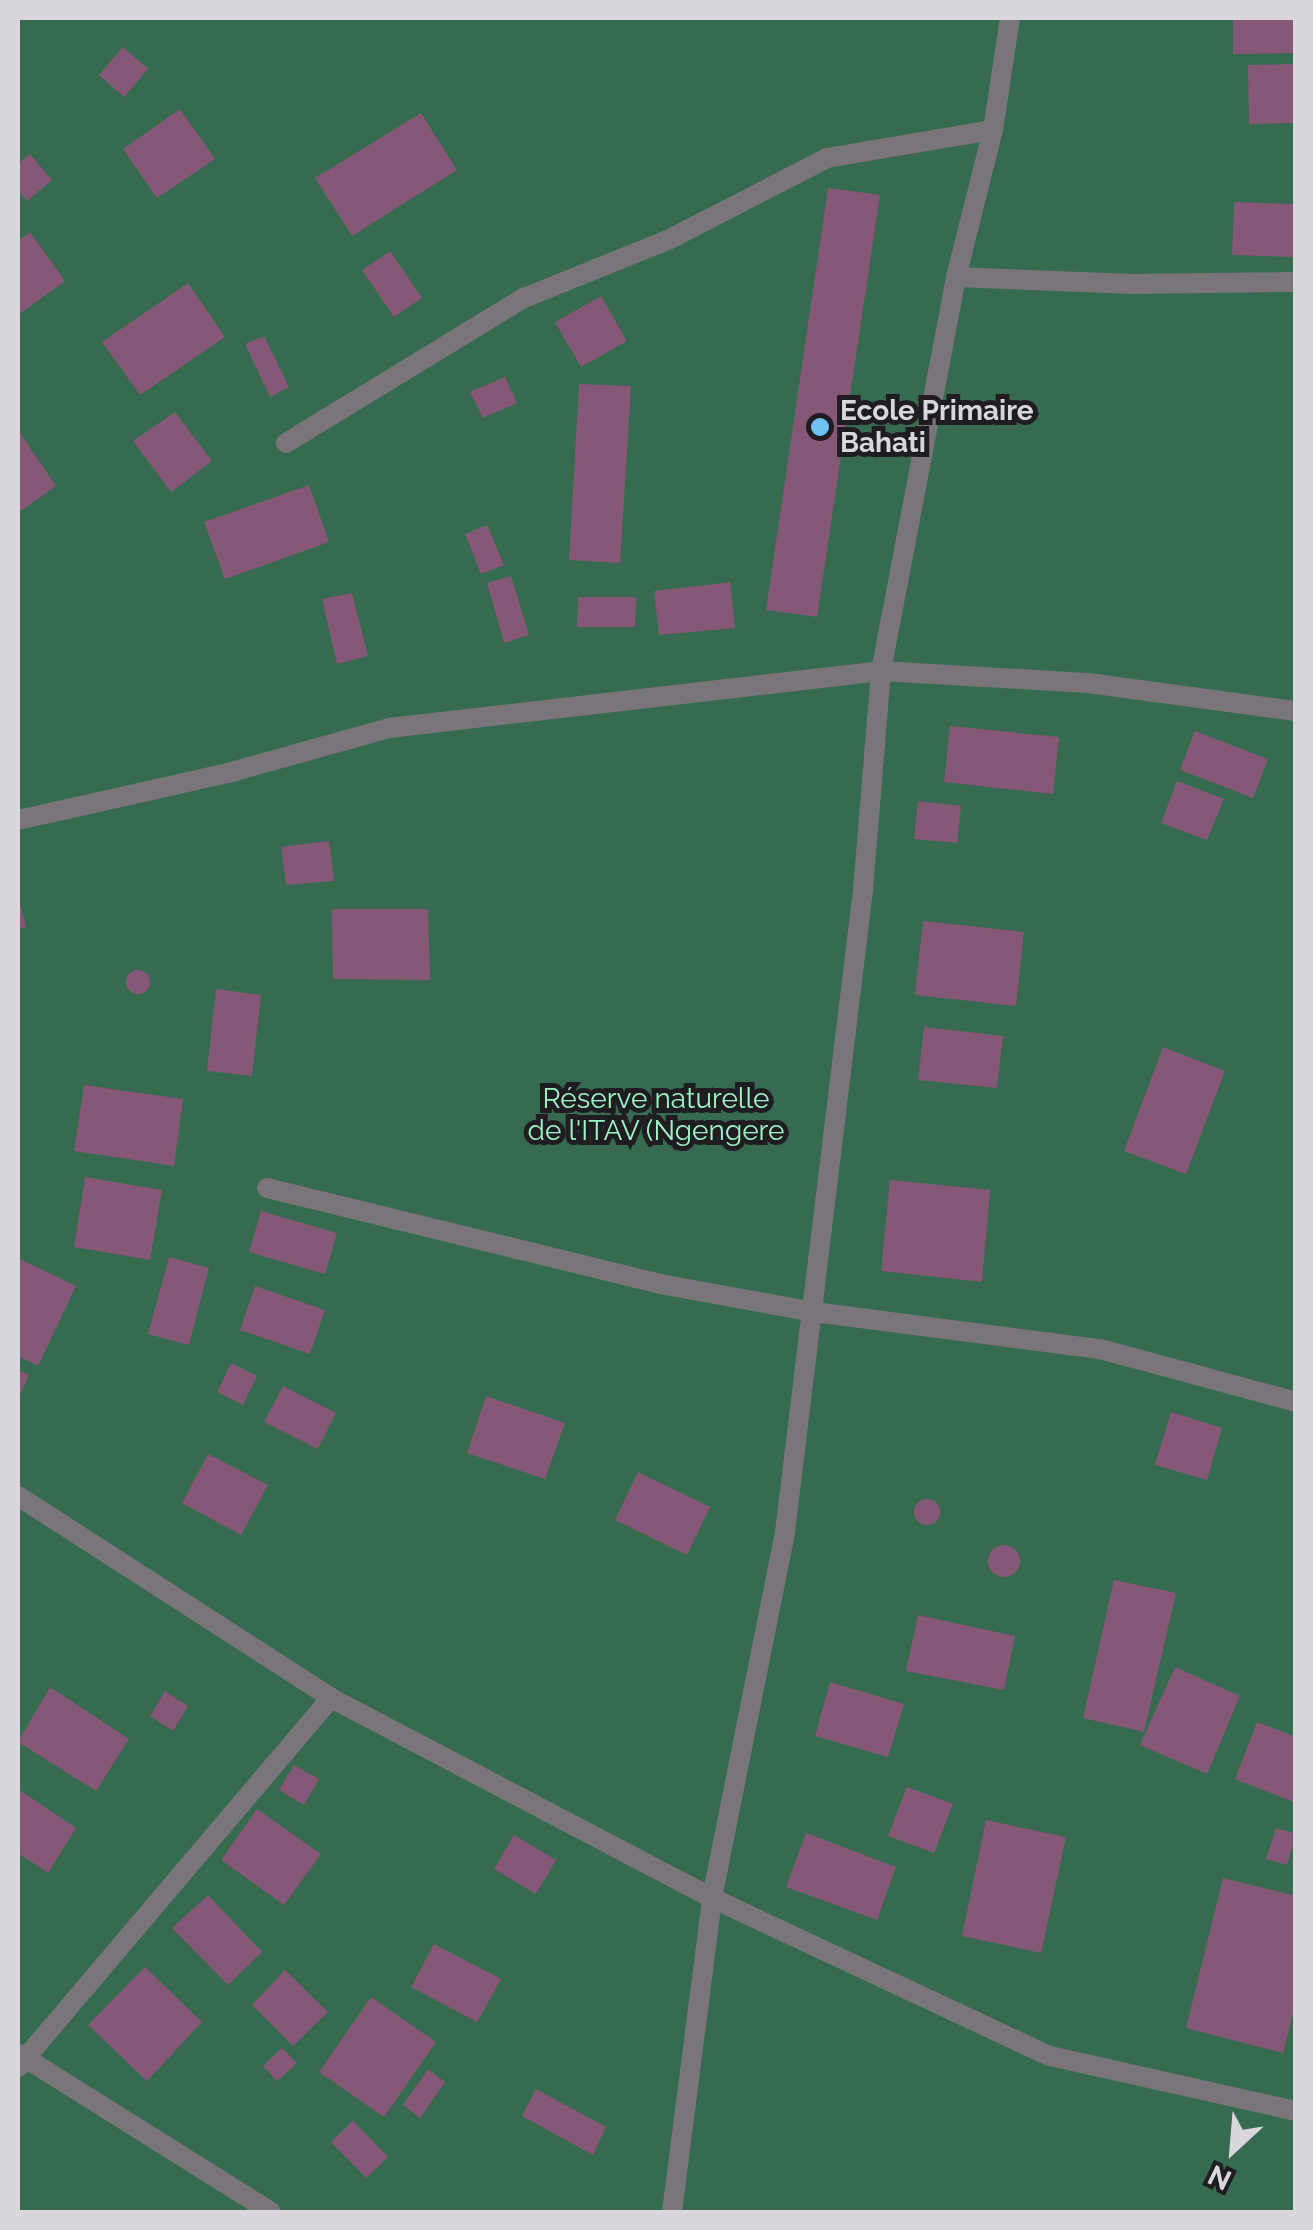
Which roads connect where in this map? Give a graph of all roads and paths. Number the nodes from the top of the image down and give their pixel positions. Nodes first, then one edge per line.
1 (1010, 18) edge
2 (993, 130) junction
3 (956, 277) junction
4 (1296, 282) edge
5 (286, 443) dead end
6 (881, 671) junction
7 (1296, 711) edge
8 (18, 820) edge
9 (267, 1188) dead end
10 (814, 1312) junction
11 (1296, 1402) edge
12 (18, 1496) edge
13 (331, 1698) junction
14 (712, 1898) junction
15 (21, 2060) edge
16 (1296, 2111) edge
17 (271, 2212) edge
18 (672, 2212) edge

1 - 2 street
2 - 3 street
2 - 5 street
3 - 4 street
3 - 6 street
6 - 7 street
6 - 8 street
6 - 10 street
9 - 10 street
10 - 11 street
10 - 14 street
12 - 13 street
13 - 14 street
13 - 15 street
14 - 16 street
14 - 18 street
15 - 17 street

